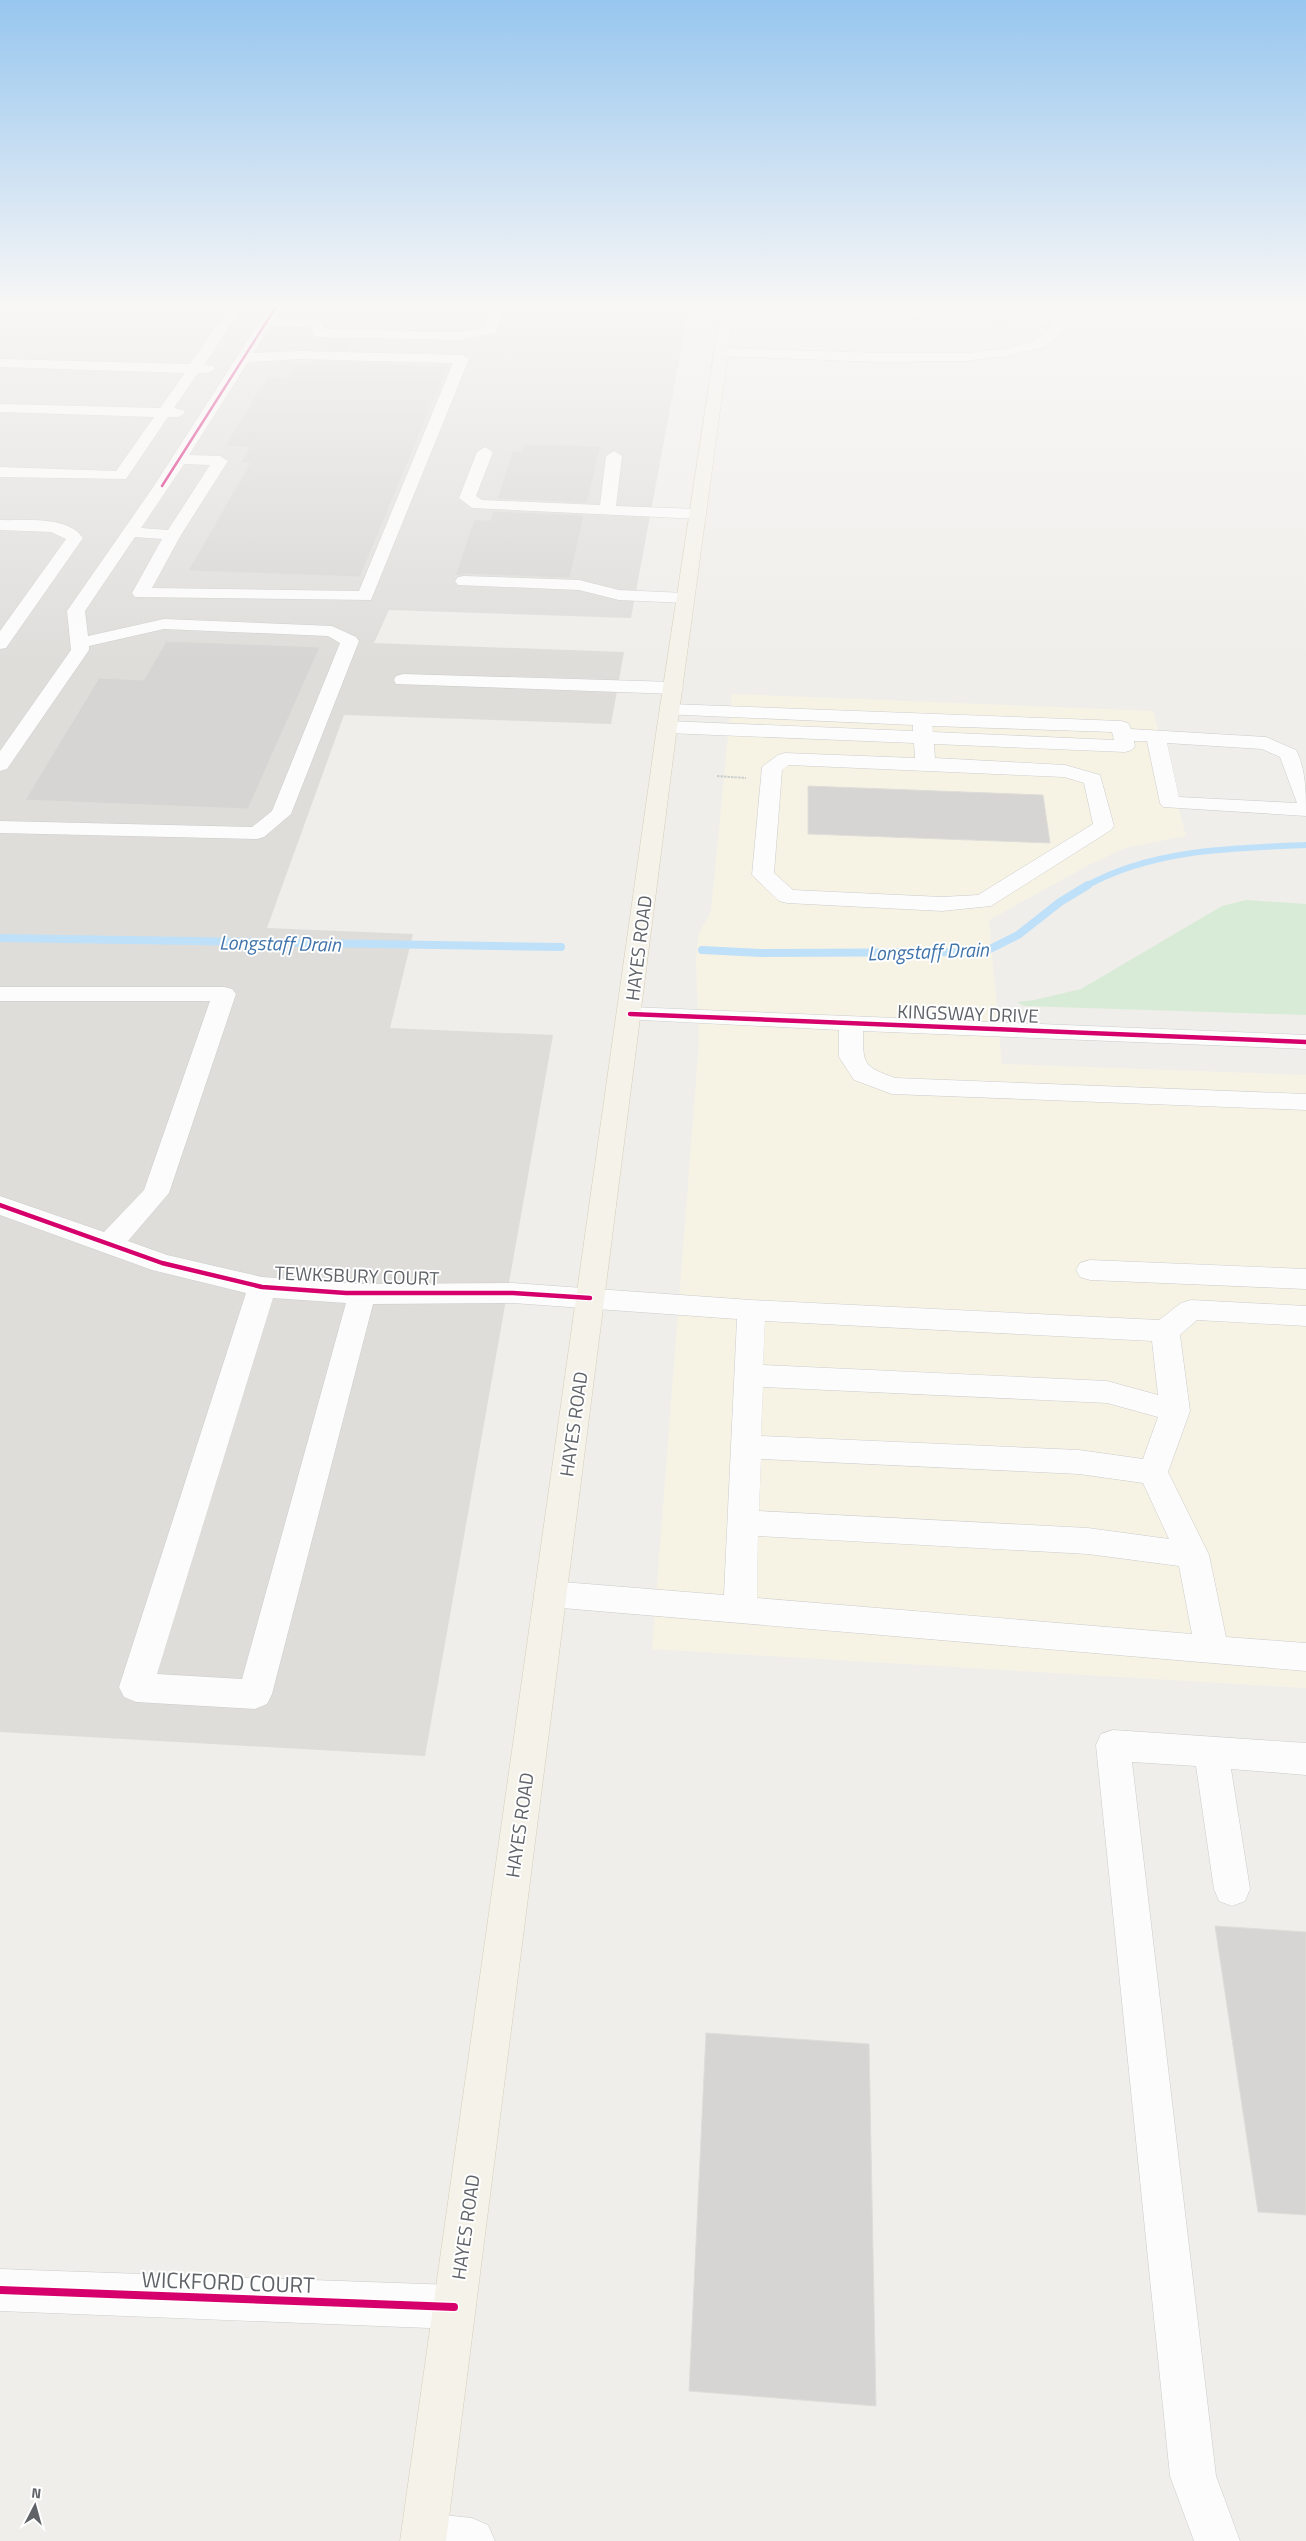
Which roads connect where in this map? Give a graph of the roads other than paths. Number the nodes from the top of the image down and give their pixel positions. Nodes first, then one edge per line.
1 (155, 426) edge
2 (201, 426) edge
3 (435, 426) edge
4 (711, 426) edge
5 (485, 452) dead end
6 (614, 456) dead end
7 (179, 459) junction
8 (0, 472) edge
9 (120, 476) junction
10 (154, 479) junction
11 (607, 511) junction
12 (699, 514) junction
13 (0, 525) edge
14 (130, 532) junction
15 (173, 535) junction
16 (464, 581) dead end
17 (686, 598) junction
18 (80, 643) junction
19 (0, 644) edge
20 (403, 680) dead end
21 (670, 708) junction
22 (923, 729) junction
23 (1156, 736) junction
24 (926, 764) junction
25 (0, 766) edge
26 (1306, 802) edge
27 (1306, 810) edge
28 (0, 827) edge
29 (0, 994) edge
30 (630, 1014) junction
31 (851, 1023) junction
32 (1306, 1042) edge
33 (1306, 1102) edge
34 (0, 1206) edge
35 (110, 1243) junction
36 (1090, 1270) dead end
37 (1306, 1279) edge
38 (262, 1287) junction
39 (362, 1294) junction
40 (590, 1298) junction
41 (751, 1310) junction
42 (1306, 1316) edge
43 (1165, 1331) junction
44 (749, 1375) junction
45 (1175, 1411) junction
46 (746, 1447) junction
47 (1154, 1472) junction
48 (743, 1523) junction
49 (1193, 1556) junction
50 (550, 1594) junction
51 (740, 1610) junction
52 (1212, 1650) junction
53 (1306, 1657) edge
54 (1211, 1753) junction
55 (1306, 1759) edge
56 (1232, 1889) dead end
57 (0, 2290) edge
58 (454, 2307) junction
59 (423, 2539) edge
60 (472, 2541) edge
61 (1217, 2541) edge

1 - 9 street
2 - 7 street
3 - 15 street
4 - 12 main road, HAYES ROAD
5 - 11 street
6 - 11 street
7 - 10 street
7 - 15 street
8 - 9 street
9 - 10 street
10 - 14 street
11 - 12 street
12 - 17 main road, HAYES ROAD
13 - 19 street
14 - 15 street
14 - 18 street
16 - 17 street
17 - 21 main road, HAYES ROAD
18 - 25 street
18 - 28 street
20 - 21 street
21 - 22 street
21 - 30 main road, HAYES ROAD
22 - 23 street
22 - 24 street
23 - 26 street
23 - 27 street
24 - 24 street
29 - 35 street
30 - 31 street, KINGSWAY DRIVE
30 - 40 main road, HAYES ROAD
31 - 32 street, KINGSWAY DRIVE
31 - 33 street
34 - 35 street, TEWKSBURY COURT
35 - 38 street, TEWKSBURY COURT
36 - 37 street
38 - 39 street, TEWKSBURY COURT
38 - 39 street
39 - 40 street, TEWKSBURY COURT
40 - 41 street, TEWKSBURY COURT
40 - 50 main road, HAYES ROAD
41 - 43 street, TEWKSBURY COURT
41 - 44 street
42 - 43 street
43 - 45 street
44 - 45 street
44 - 46 street
45 - 47 street
46 - 47 street
46 - 48 street
47 - 49 street
48 - 49 street
48 - 51 street
49 - 52 street
50 - 51 street
50 - 58 main road, HAYES ROAD
51 - 52 street
52 - 53 street
54 - 55 street
54 - 56 street
54 - 61 street
57 - 58 street, WICKFORD COURT
58 - 59 main road, HAYES ROAD
59 - 60 street

